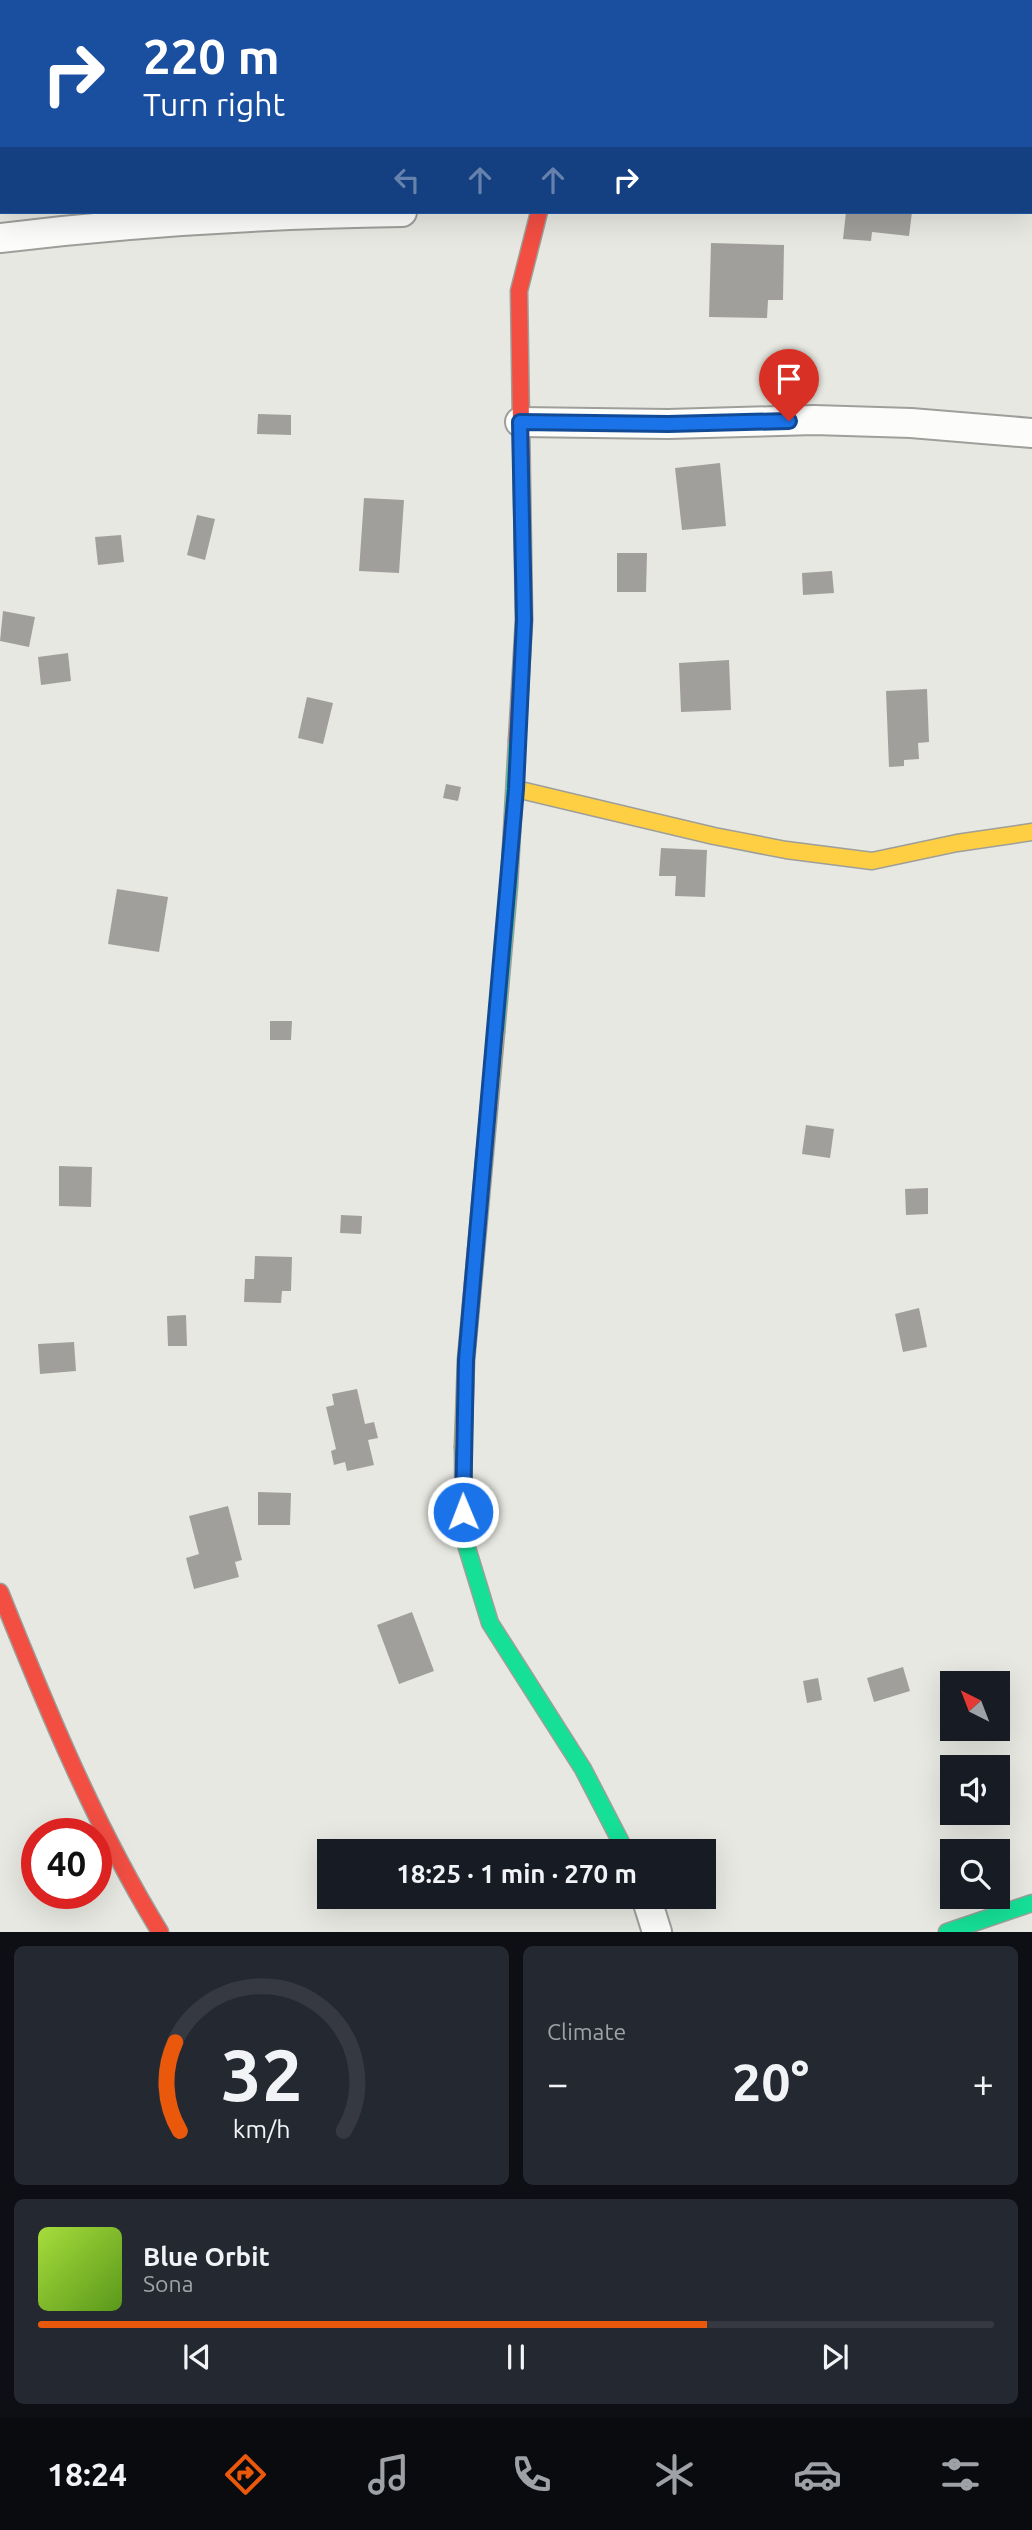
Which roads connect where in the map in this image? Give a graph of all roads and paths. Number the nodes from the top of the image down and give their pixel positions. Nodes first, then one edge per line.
1 (349, 214) edge
2 (538, 214) edge
3 (87, 220) edge
4 (0, 238) edge
5 (520, 422) junction
6 (1032, 433) edge
7 (516, 789) junction
8 (1032, 832) edge
9 (0, 1592) edge
10 (619, 1839) edge
11 (1032, 1903) edge
12 (650, 1909) edge
13 (156, 1930) edge
14 (657, 1931) edge
15 (947, 1931) edge

1 - 3 street
2 - 5 street
3 - 4 street
5 - 6 street
5 - 7 street
7 - 8 street
7 - 10 street
9 - 13 street
11 - 15 street
12 - 14 street

